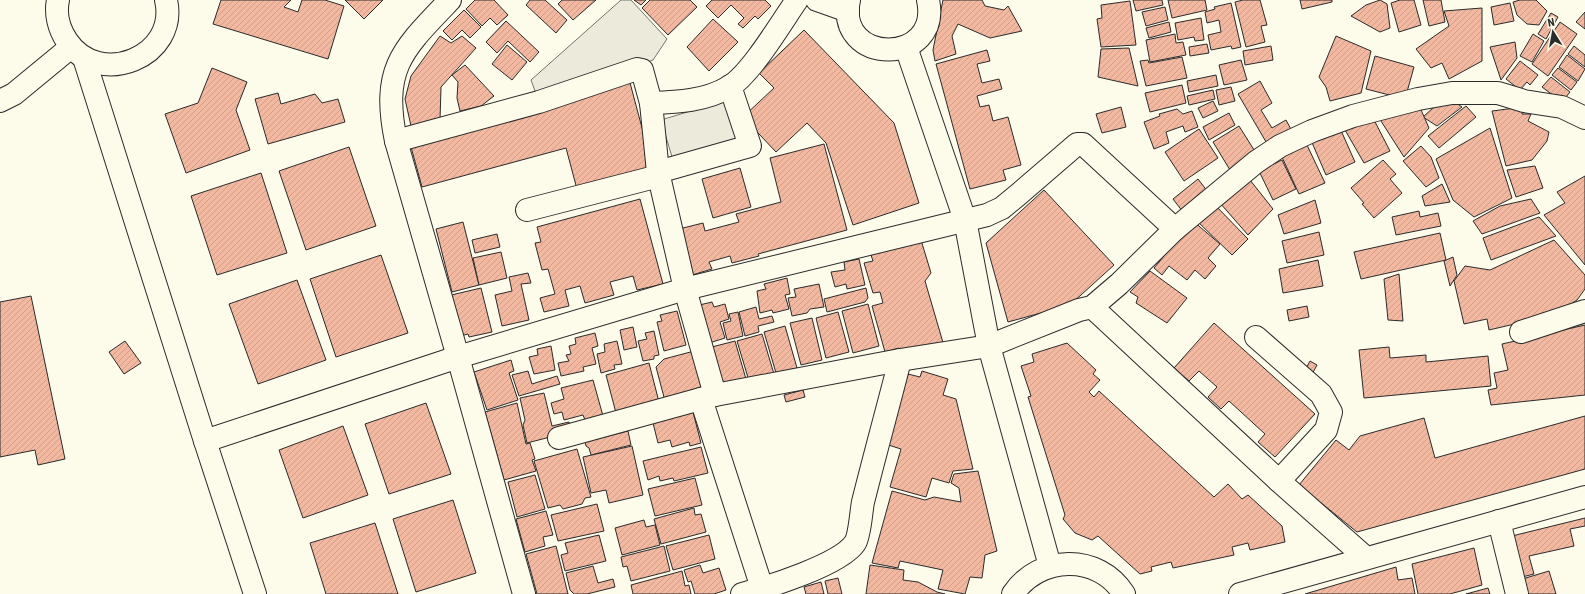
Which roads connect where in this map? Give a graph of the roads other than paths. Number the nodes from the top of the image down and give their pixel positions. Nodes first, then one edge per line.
1 (58, 0) edge
2 (166, 0) edge
3 (450, 0) edge
4 (797, 0) edge
5 (817, 0) edge
6 (928, 0) edge
7 (849, 6) edge
8 (906, 47) junction
9 (78, 52) junction
10 (730, 86) junction
11 (0, 101) edge
12 (651, 103) junction
13 (1585, 118) edge
14 (396, 142) junction
15 (658, 172) junction
16 (527, 210) dead end
17 (965, 220) junction
18 (1175, 229) junction
19 (686, 289) junction
20 (1092, 307) junction
21 (1585, 311) edge
22 (1521, 332) dead end
23 (1256, 338) dead end
24 (989, 346) junction
25 (458, 357) junction
26 (900, 360) junction
27 (708, 397) junction
28 (559, 438) dead end
29 (205, 441) junction
30 (1279, 480) junction
31 (1585, 497) edge
32 (1499, 521) junction
33 (1366, 558) junction
34 (1050, 566) junction
35 (752, 591) edge
36 (255, 594) edge
37 (524, 594) edge
38 (1013, 594) edge
39 (1124, 594) edge
40 (1240, 594) edge
41 (1517, 594) edge

1 - 9 street
2 - 9 street
3 - 14 street
4 - 10 street
5 - 7 street
6 - 8 street
7 - 8 street
8 - 17 street
9 - 11 street
9 - 29 street
10 - 12 street
10 - 15 street
12 - 14 street
12 - 15 street
13 - 18 street
14 - 25 street
15 - 16 street
15 - 19 street
17 - 18 street
17 - 19 street
17 - 24 street
18 - 20 street
19 - 25 street
19 - 27 street
20 - 24 street
20 - 30 street
21 - 22 street
23 - 30 street
24 - 26 street
24 - 34 street
25 - 29 street
25 - 37 street
26 - 27 street
26 - 35 street
27 - 28 street
27 - 35 street
29 - 36 street
30 - 33 street
31 - 32 street
32 - 33 street
32 - 41 street
33 - 40 street
34 - 38 street
34 - 39 street

